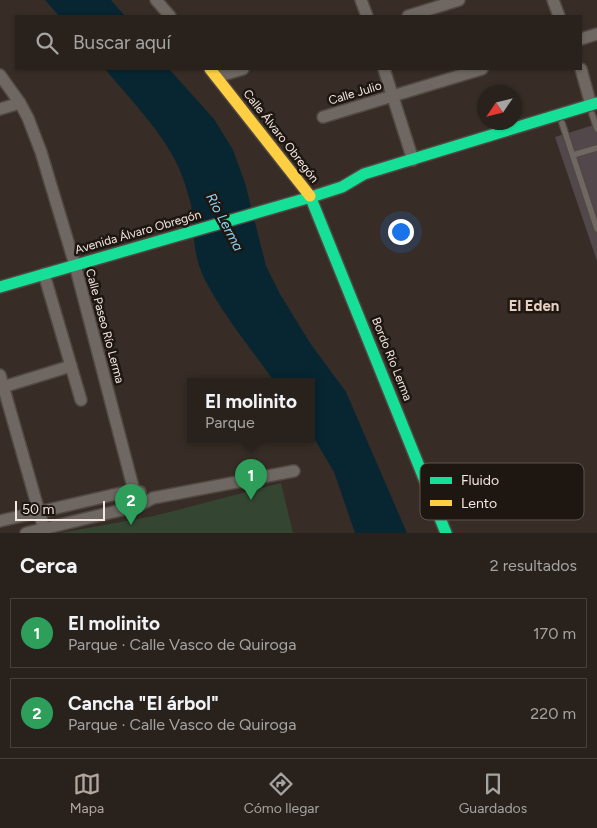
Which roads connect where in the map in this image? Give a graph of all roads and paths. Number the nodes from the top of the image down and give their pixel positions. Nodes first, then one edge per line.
1 (156, 0) edge
2 (361, 0) edge
3 (459, 0) edge
4 (553, 0) edge
5 (169, 15) edge
6 (367, 15) edge
7 (411, 15) edge
8 (559, 15) edge
9 (597, 34) edge
10 (582, 39) edge
11 (236, 70) edge
12 (384, 70) edge
13 (479, 70) edge
14 (581, 70) edge
15 (213, 73) edge
16 (0, 75) edge
17 (393, 96) junction
18 (20, 103) junction
19 (594, 108) edge
20 (0, 109) edge
21 (323, 117) dead end
22 (562, 123) junction
23 (597, 129) edge
24 (597, 148) edge
25 (481, 150) dead end
26 (572, 155) junction
27 (413, 160) junction
28 (383, 180) dead end
29 (342, 187) junction
30 (311, 197) junction
31 (597, 229) edge
32 (75, 265) junction
33 (44, 274) junction
34 (0, 287) edge
35 (71, 366) junction
36 (2, 381) edge
37 (81, 400) dead end
38 (420, 463) edge
39 (294, 471) dead end
40 (134, 490) junction
41 (153, 498) junction
42 (138, 506) junction
43 (39, 512) junction
44 (441, 520) edge
45 (0, 521) edge
46 (44, 529) junction
47 (26, 533) edge
48 (446, 533) edge

1 - 5 street
2 - 6 street
3 - 7 street
4 - 8 street
9 - 10 street
11 - 15 street
12 - 17 street
13 - 17 street, Calle Julio
14 - 19 street
15 - 30 main road, Calle Álvaro Obregón
16 - 18 street, Calle Paseo Río Lerma
17 - 21 street, Calle Julio
17 - 27 street
18 - 20 street
18 - 32 street, Calle Paseo Río Lerma
19 - 22 main road
19 - 23 lane
19 - 27 main road, Avenida Álvaro Obregón
22 - 25 main road
22 - 26 lane
24 - 26 lane
26 - 31 lane
27 - 29 main road, Avenida Álvaro Obregón
28 - 29 main road, Avenida Álvaro Obregón
29 - 30 main road, Avenida Álvaro Obregón
30 - 32 main road, Avenida Álvaro Obregón
30 - 38 main road, Bordo Río Lerma
32 - 33 main road, Avenida Álvaro Obregón
32 - 40 street, Calle Paseo Río Lerma
33 - 34 main road, Avenida Álvaro Obregón
33 - 35 street
35 - 36 street
35 - 37 street
36 - 43 street
39 - 41 street
40 - 41 street
40 - 42 street, Calle Paseo Río Lerma
40 - 43 street
41 - 42 street
42 - 46 street
43 - 45 street
43 - 46 street
44 - 48 main road, Bordo Río Lerma
46 - 47 street

